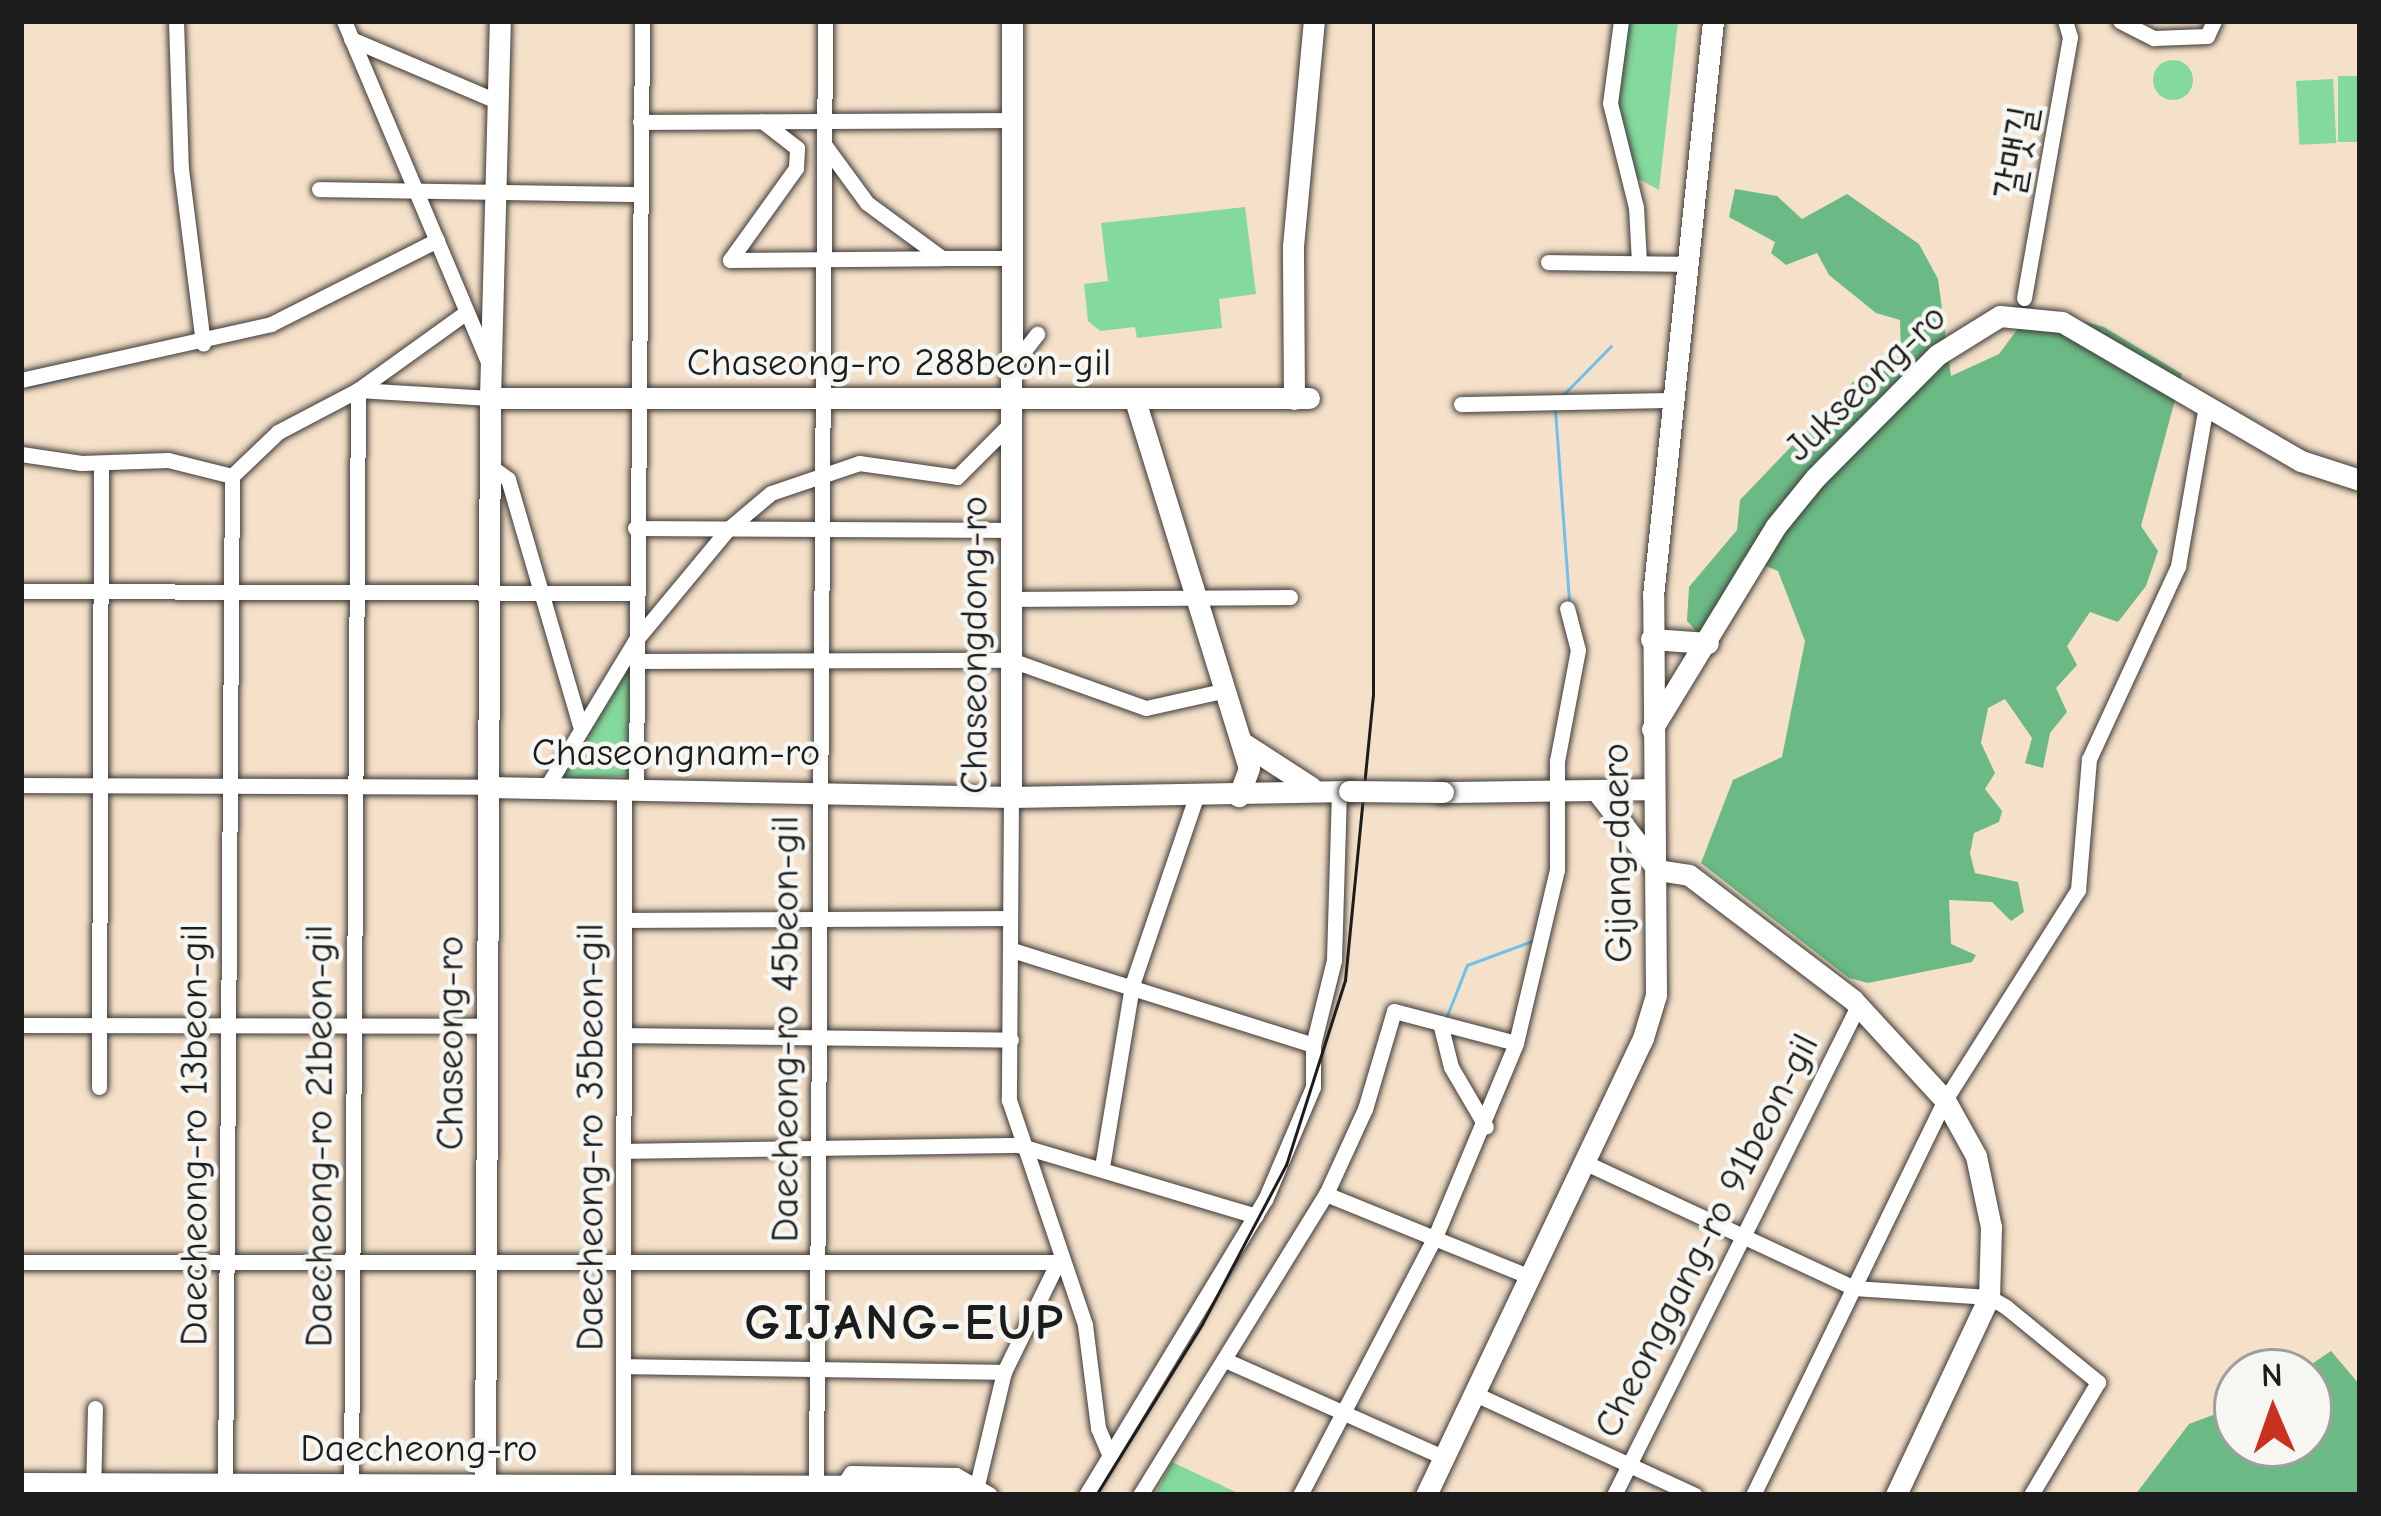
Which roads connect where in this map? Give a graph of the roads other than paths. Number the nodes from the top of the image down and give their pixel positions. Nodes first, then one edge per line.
1 (176, 21) edge
2 (344, 21) edge
3 (500, 21) edge
4 (642, 21) edge
5 (825, 21) edge
6 (1012, 21) edge
7 (1314, 21) edge
8 (1621, 21) edge
9 (1713, 21) edge
10 (2065, 21) edge
11 (2120, 21) edge
12 (2214, 21) edge
13 (351, 39) junction
14 (499, 102) junction
15 (1012, 120) junction
16 (762, 121) junction
17 (825, 121) junction
18 (640, 122) junction
19 (825, 145) junction
20 (416, 188) junction
21 (319, 189) dead end
22 (496, 190) junction
23 (639, 194) junction
24 (437, 240) junction
25 (942, 258) junction
26 (1012, 258) junction
27 (824, 259) junction
28 (1548, 262) dead end
29 (1639, 262) junction
30 (1688, 264) junction
31 (2024, 298) dead end
32 (466, 313) junction
33 (1037, 334) dead end
34 (203, 344) junction
35 (1012, 366) junction
36 (494, 373) junction
37 (21, 380) edge
38 (358, 391) junction
39 (490, 398) junction
40 (636, 398) junction
41 (823, 399) junction
42 (1135, 400) junction
43 (1673, 400) junction
44 (1461, 404) dead end
45 (2206, 405) junction
46 (1012, 411) junction
47 (21, 454) edge
48 (101, 463) junction
49 (490, 466) junction
50 (823, 470) junction
51 (232, 476) junction
52 (2360, 480) edge
53 (635, 528) junction
54 (727, 530) junction
55 (822, 530) junction
56 (1012, 530) junction
57 (21, 591) edge
58 (103, 591) junction
59 (232, 591) junction
60 (356, 592) junction
61 (490, 592) junction
62 (540, 592) junction
63 (635, 593) junction
64 (1290, 597) dead end
65 (1012, 598) junction
66 (1192, 598) junction
67 (1568, 608) dead end
68 (1651, 639) junction
69 (635, 641) junction
70 (1708, 644) junction
71 (1011, 660) junction
72 (635, 661) junction
73 (822, 661) junction
74 (1222, 691) junction
75 (581, 729) junction
76 (1651, 730) junction
77 (1239, 740) junction
78 (21, 784) edge
79 (101, 785) junction
80 (231, 786) junction
81 (355, 787) junction
82 (488, 787) junction
83 (546, 788) junction
84 (630, 788) junction
85 (821, 789) junction
86 (1654, 789) junction
87 (1556, 790) junction
88 (1596, 790) junction
89 (1339, 791) junction
90 (1239, 796) junction
91 (1011, 797) junction
92 (1196, 797) junction
93 (1658, 870) junction
94 (1010, 918) junction
95 (820, 919) junction
96 (624, 920) junction
97 (1012, 950) junction
98 (1132, 985) junction
99 (1858, 1006) junction
100 (1440, 1023) junction
101 (21, 1025) edge
102 (99, 1025) junction
103 (229, 1025) junction
104 (353, 1026) junction
105 (487, 1026) junction
106 (624, 1035) junction
107 (820, 1037) junction
108 (1011, 1040) junction
109 (1516, 1043) junction
110 (1312, 1046) junction
111 (99, 1088) dead end
112 (1945, 1100) junction
113 (1486, 1127) junction
114 (1018, 1145) junction
115 (819, 1150) junction
116 (624, 1151) junction
117 (1584, 1162) junction
118 (1102, 1167) junction
119 (1326, 1194) junction
120 (1256, 1216) junction
121 (1436, 1237) junction
122 (1742, 1239) junction
123 (21, 1262) edge
124 (227, 1262) junction
125 (352, 1262) junction
126 (624, 1262) junction
127 (818, 1262) junction
128 (1058, 1262) junction
129 (486, 1263) junction
130 (1528, 1276) junction
131 (1854, 1288) junction
132 (1989, 1297) junction
133 (1225, 1360) junction
134 (623, 1366) junction
135 (817, 1369) junction
136 (1004, 1372) junction
137 (1473, 1393) junction
138 (95, 1408) dead end
139 (1343, 1412) junction
140 (1110, 1456) junction
141 (1443, 1457) junction
142 (1629, 1464) junction
143 (21, 1483) edge
144 (93, 1489) edge
145 (225, 1490) edge
146 (351, 1490) edge
147 (485, 1490) edge
148 (623, 1490) edge
149 (816, 1490) edge
150 (842, 1490) edge
151 (979, 1490) edge
152 (1086, 1495) edge
153 (1140, 1495) edge
154 (1300, 1495) edge
155 (1426, 1495) edge
156 (1614, 1495) edge
157 (1694, 1495) edge
158 (1753, 1495) edge
159 (1896, 1495) edge
160 (2031, 1495) edge

1 - 34 street
2 - 13 street
3 - 14 street, Chaseong-ro
4 - 18 street, Daecheong-ro 35beon-gil
5 - 17 street, Daecheong-ro 45beon-gil
6 - 15 street, Chaseongdong-ro
7 - 42 street, Chaseong-ro 288beon-gil
8 - 29 street
9 - 30 street, Gijang-daero
10 - 31 street, 갈맷길
11 - 12 street
13 - 14 street
13 - 20 street
14 - 22 street, Chaseong-ro
15 - 17 street
15 - 26 street, Chaseongdong-ro
16 - 17 street
16 - 18 street
16 - 27 street
17 - 19 street, Daecheong-ro 45beon-gil
18 - 23 street, Daecheong-ro 35beon-gil
19 - 25 street
19 - 27 street, Daecheong-ro 45beon-gil
20 - 21 street
20 - 22 street
20 - 24 street
22 - 23 street
22 - 36 street, Chaseong-ro
23 - 40 street, Daecheong-ro 35beon-gil
24 - 32 street
24 - 34 street
25 - 26 street
25 - 27 street
26 - 35 street, Chaseongdong-ro
27 - 41 street, Daecheong-ro 45beon-gil
28 - 29 street
29 - 30 street
30 - 43 street, Gijang-daero
32 - 36 street
32 - 38 street
33 - 35 street
34 - 37 street
35 - 46 street, Chaseongdong-ro
36 - 39 street, Chaseong-ro
38 - 39 street
38 - 51 street
38 - 60 street, Daecheong-ro 21beon-gil
39 - 40 street, Chaseong-ro 288beon-gil
39 - 49 street, Chaseong-ro
40 - 41 street, Chaseong-ro 288beon-gil
40 - 53 street, Daecheong-ro 35beon-gil
41 - 46 street, Chaseong-ro 288beon-gil
41 - 50 street, Daecheong-ro 45beon-gil
42 - 46 street, Chaseong-ro 288beon-gil
42 - 66 street
43 - 44 street
43 - 68 street, Gijang-daero
45 - 52 street, Jukseong-ro
45 - 70 street, Jukseong-ro
45 - 112 street
46 - 50 street
46 - 56 street, Chaseongdong-ro
47 - 48 street
48 - 51 street
48 - 58 street
49 - 61 street, Chaseong-ro
49 - 62 street, Chaseong-ro
50 - 54 street
50 - 55 street, Daecheong-ro 45beon-gil
51 - 59 street, Daecheong-ro 13beon-gil
53 - 54 street
53 - 63 street, Daecheong-ro 35beon-gil
54 - 55 street
54 - 69 street
55 - 56 street
55 - 73 street, Daecheong-ro 45beon-gil
56 - 65 street, Chaseongdong-ro
57 - 58 street
58 - 59 street
58 - 79 street
59 - 60 street
59 - 80 street, Daecheong-ro 13beon-gil
60 - 61 street
60 - 81 street, Daecheong-ro 21beon-gil
61 - 62 street
61 - 82 street, Chaseong-ro
62 - 63 street
62 - 75 street, Chaseong-ro
63 - 69 street, Daecheong-ro 35beon-gil
64 - 66 street
65 - 66 street
65 - 71 street, Chaseongdong-ro
66 - 74 street
67 - 87 street
68 - 70 street
68 - 76 street, Gijang-daero
69 - 72 street, Daecheong-ro 35beon-gil
69 - 75 street
70 - 76 street, Jukseong-ro
71 - 73 street
71 - 74 street
71 - 91 street, Chaseongdong-ro
72 - 73 street
72 - 84 street, Daecheong-ro 35beon-gil
73 - 85 street, Daecheong-ro 45beon-gil
74 - 77 street
75 - 83 street
76 - 86 street, Gijang-daero
77 - 89 street
77 - 90 street
78 - 79 street, Chaseongnam-ro
79 - 80 street, Chaseongnam-ro
79 - 102 street
80 - 81 street, Chaseongnam-ro
80 - 103 street, Daecheong-ro 13beon-gil
81 - 82 street, Chaseongnam-ro
81 - 104 street, Daecheong-ro 21beon-gil
82 - 83 street, Chaseongnam-ro
82 - 105 street, Chaseong-ro
83 - 84 street, Chaseongnam-ro
84 - 85 street, Chaseongnam-ro
84 - 96 street, Daecheong-ro 35beon-gil
85 - 91 street, Chaseongnam-ro
85 - 95 street, Daecheong-ro 45beon-gil
86 - 88 street
86 - 93 street, Gijang-daero
87 - 88 street
87 - 89 street, Chaseongnam-ro, bridge
87 - 109 street
88 - 93 street
89 - 90 street, Chaseongnam-ro
89 - 110 street
90 - 92 street, Chaseongnam-ro
91 - 92 street, Chaseongnam-ro
91 - 94 street, Chaseongdong-ro
92 - 98 street
93 - 99 street
93 - 117 street, Gijang-daero
94 - 95 street
94 - 97 street, Chaseongdong-ro
95 - 96 street
95 - 107 street, Daecheong-ro 45beon-gil
96 - 106 street, Daecheong-ro 35beon-gil
97 - 98 street
97 - 108 street, Chaseongdong-ro
98 - 110 street
98 - 118 street
99 - 112 street
99 - 122 street, Cheonggang-ro 91beon-gil
100 - 109 street
100 - 113 street
100 - 119 street
101 - 102 street
102 - 103 street
102 - 111 street
103 - 104 street
103 - 124 street, Daecheong-ro 13beon-gil
104 - 105 street
104 - 125 street, Daecheong-ro 21beon-gil
105 - 129 street, Chaseong-ro
106 - 107 street
106 - 116 street, Daecheong-ro 35beon-gil
107 - 108 street
107 - 115 street, Daecheong-ro 45beon-gil
108 - 114 street, Chaseongdong-ro
109 - 113 street
110 - 120 street
112 - 131 street
112 - 132 street
113 - 121 street
114 - 115 street
114 - 118 street
114 - 128 street, Chaseongdong-ro
115 - 116 street
115 - 127 street, Daecheong-ro 45beon-gil
116 - 126 street, Daecheong-ro 35beon-gil
117 - 122 street
117 - 130 street, Gijang-daero
118 - 120 street
119 - 121 street
119 - 133 street
120 - 140 street
121 - 130 street
121 - 139 street
122 - 131 street
122 - 142 street, Cheonggang-ro 91beon-gil
123 - 124 street
124 - 125 street
124 - 145 street, Daecheong-ro 13beon-gil
125 - 129 street
125 - 146 street, Daecheong-ro 21beon-gil
126 - 127 street
126 - 129 street
126 - 134 street, Daecheong-ro 35beon-gil
127 - 128 street
127 - 135 street, Daecheong-ro 45beon-gil
128 - 136 street
128 - 140 street, Chaseongdong-ro
129 - 147 street, Chaseong-ro
130 - 137 street, Gijang-daero
131 - 132 street
131 - 158 street
132 - 159 street
132 - 160 street
133 - 139 street
133 - 153 street
134 - 135 street
134 - 148 street, Daecheong-ro 35beon-gil
135 - 136 street
135 - 149 street, Daecheong-ro 45beon-gil
136 - 151 street
137 - 141 street, Gijang-daero
137 - 142 street
138 - 144 street
139 - 141 street
139 - 154 street
140 - 152 street
141 - 155 street, Gijang-daero
142 - 156 street, Cheonggang-ro 91beon-gil
142 - 157 street
143 - 144 street, Daecheong-ro
144 - 145 street, Daecheong-ro
145 - 146 street, Daecheong-ro
146 - 147 street, Daecheong-ro
147 - 148 street, Daecheong-ro
148 - 149 street, Daecheong-ro
149 - 150 street, Daecheong-ro
150 - 151 street, Daecheong-ro
150 - 151 street

